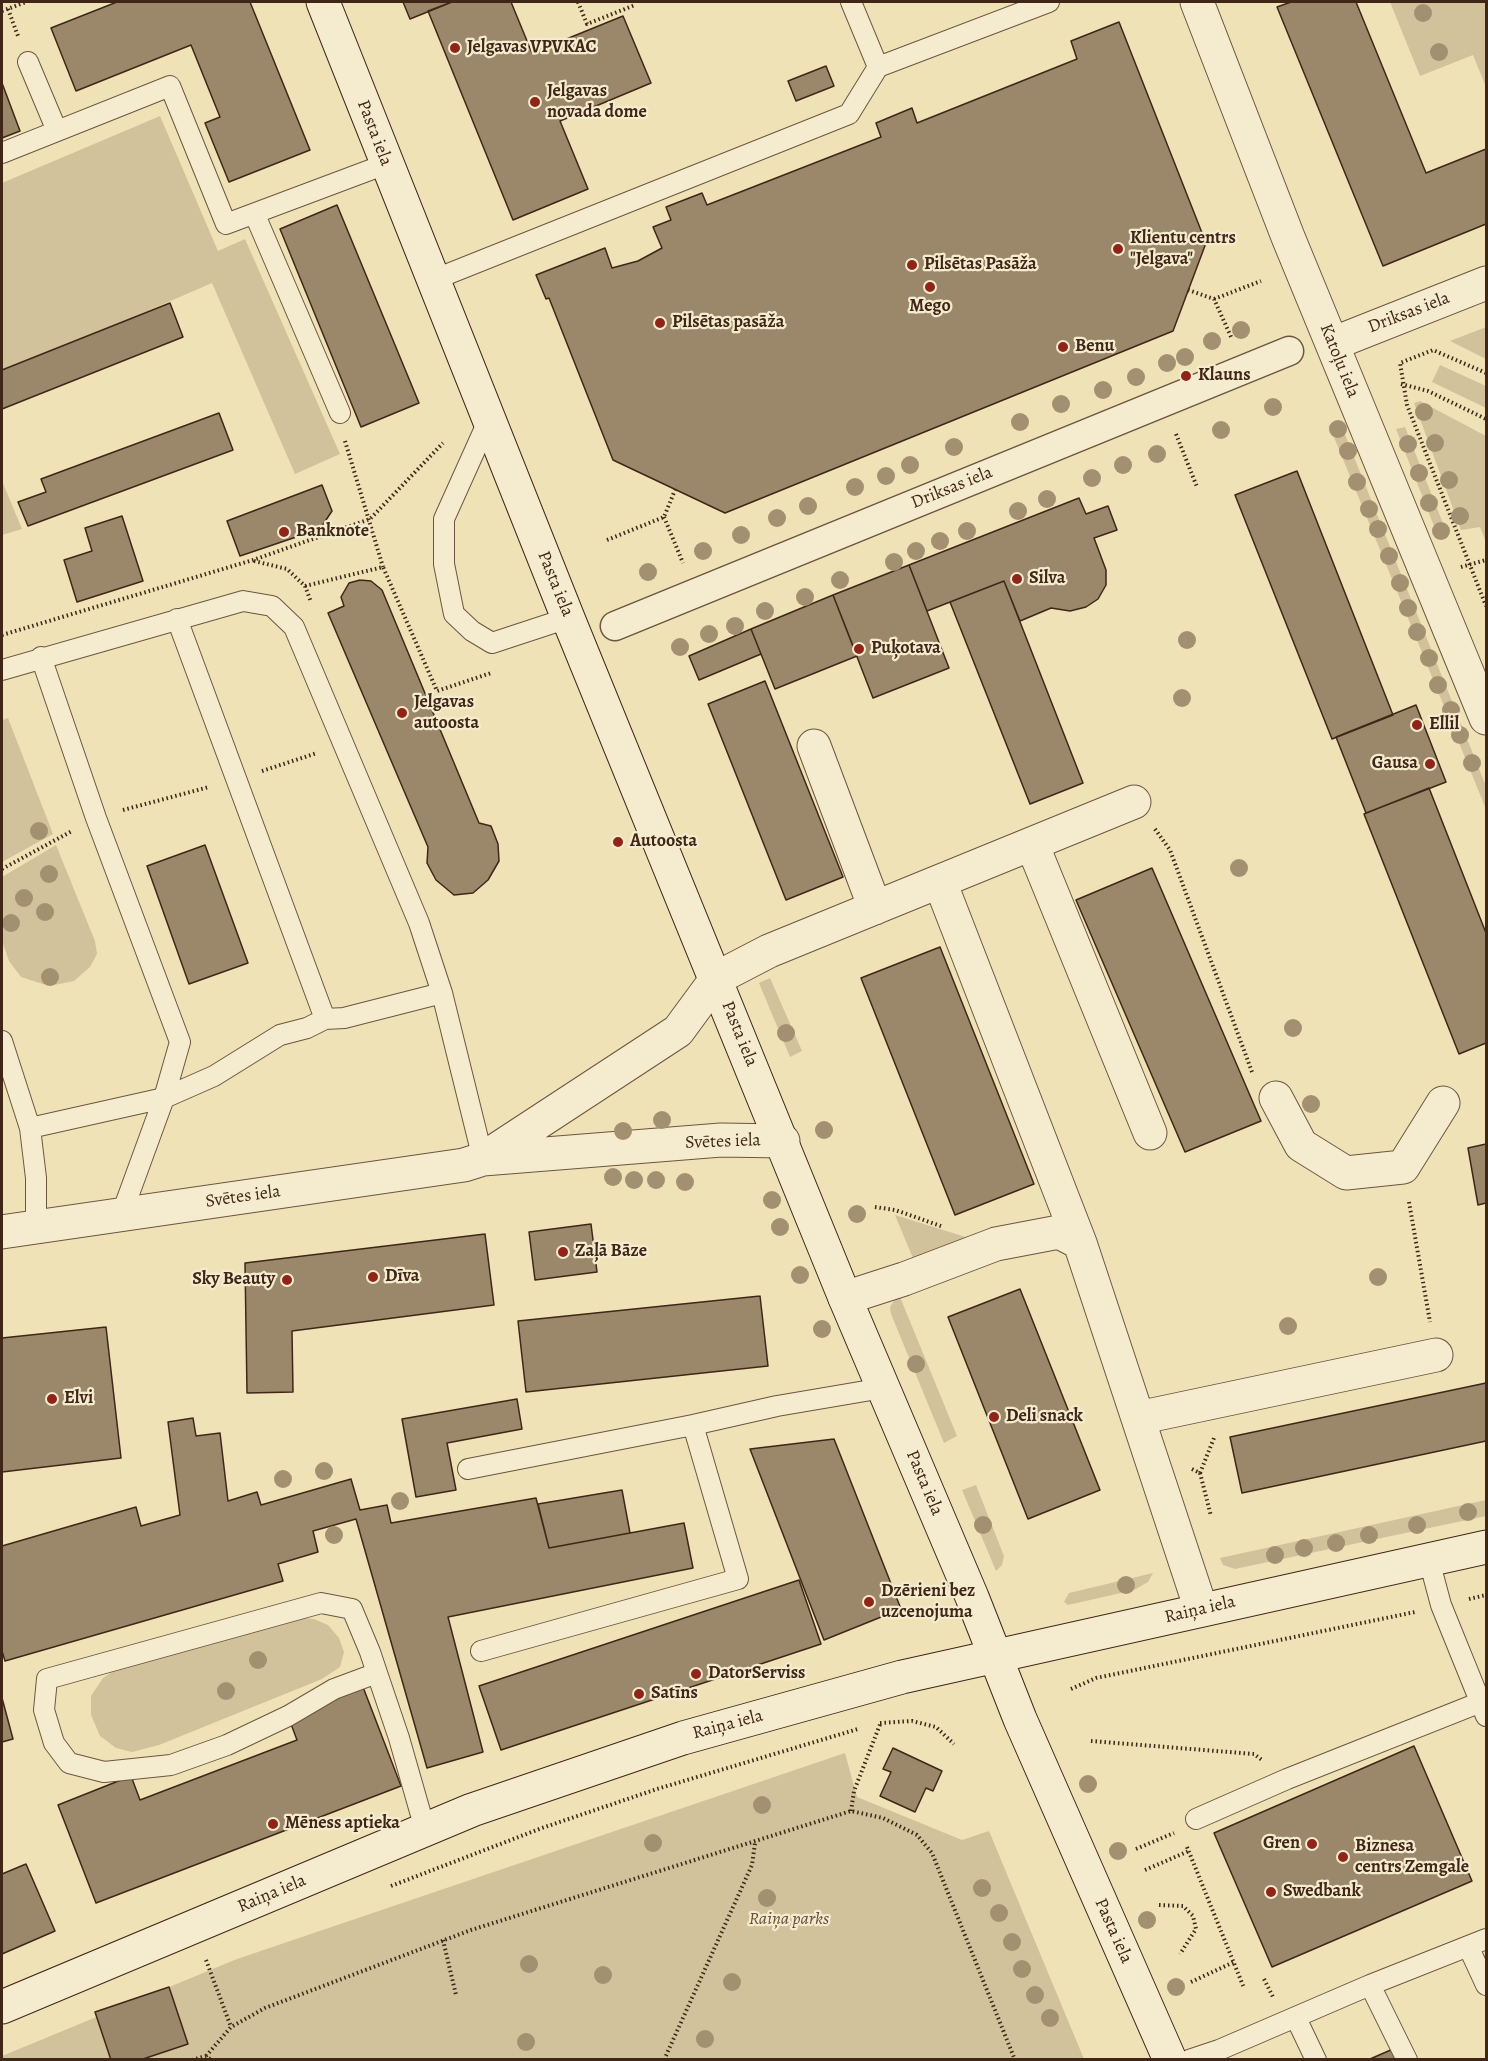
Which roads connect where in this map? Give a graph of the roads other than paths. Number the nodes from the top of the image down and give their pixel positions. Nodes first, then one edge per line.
1 (323, 2) edge
2 (851, 2) edge
3 (1049, 2) edge
4 (1197, 2) edge
5 (28, 62) dead end
6 (878, 67) junction
7 (57, 131) junction
8 (2, 153) edge
9 (387, 164) junction
10 (255, 215) junction
11 (433, 280) junction
12 (1486, 283) edge
13 (1332, 344) junction
14 (1289, 351) dead end
15 (340, 413) road end
16 (489, 419) junction
17 (568, 618) junction
18 (177, 619) junction
19 (615, 626) dead end
20 (41, 657) junction
21 (2, 670) edge
22 (1486, 718) edge
23 (814, 746) dead end
24 (1134, 802) road end
25 (1032, 844) junction
26 (940, 882) junction
27 (875, 908) junction
28 (717, 978) junction
29 (442, 993) junction
30 (325, 1019) junction
31 (2, 1041) edge
32 (164, 1098) junction
33 (1276, 1098) road end
34 (1443, 1103) dead end
35 (30, 1128) junction
36 (1150, 1133) dead end
37 (783, 1141) junction
38 (483, 1159) junction
39 (122, 1213) junction
40 (36, 1226) junction
41 (2, 1232) edge
42 (1080, 1243) junction
43 (845, 1298) junction
44 (1436, 1355) road end
45 (883, 1388) junction
46 (1138, 1418) junction
47 (693, 1425) junction
48 (468, 1469) dead end
49 (1486, 1547) edge
50 (1429, 1560) junction
51 (1201, 1610) junction
52 (481, 1651) dead end
53 (995, 1656) junction
54 (377, 1673) junction
55 (1485, 1706) edge
56 (1188, 1825) road end
57 (425, 1829) junction
58 (1478, 1942) edge
59 (1370, 1985) junction
60 (1486, 1985) edge
61 (2, 2007) edge
62 (1296, 2018) junction
63 (1170, 2060) edge
64 (1189, 2060) edge
65 (1316, 2060) edge
66 (1407, 2060) edge

1 - 9 street, Pasta iela
2 - 6 lane
3 - 6 lane
4 - 13 street, Katoļu iela
5 - 7 lane
6 - 11 lane
7 - 8 lane
7 - 10 lane
9 - 10 lane
9 - 11 street, Pasta iela
10 - 15 lane
11 - 16 street, Pasta iela
12 - 13 street, Driksas iela
13 - 22 street, Katoļu iela
14 - 19 street, Driksas iela
16 - 17 street, Pasta iela
16 - 17 lane
17 - 28 street, Pasta iela
18 - 20 lane
18 - 29 lane
18 - 30 lane
20 - 21 lane
20 - 32 lane
23 - 27 street
24 - 25 street
25 - 26 street
25 - 36 street
26 - 27 street
26 - 42 street
27 - 28 street
28 - 37 street, Pasta iela
28 - 38 street, Svētes iela
29 - 30 lane
29 - 38 lane
30 - 32 lane
31 - 35 lane
32 - 35 lane
32 - 39 lane
33 - 34 street
35 - 40 lane
37 - 38 street, Svētes iela
37 - 43 street, Pasta iela
38 - 39 street, Svētes iela
39 - 40 street, Svētes iela
40 - 41 street, Svētes iela
42 - 43 street
42 - 46 street
43 - 45 street, Pasta iela
44 - 46 street
45 - 47 lane
45 - 53 street, Pasta iela
46 - 51 street
47 - 48 lane
47 - 52 lane
49 - 50 street, Raiņa iela
50 - 51 street, Raiņa iela
50 - 55 lane
51 - 53 street, Raiņa iela
53 - 57 street, Raiņa iela
53 - 63 street, Pasta iela
54 - 54 lane
54 - 57 lane
55 - 56 lane
57 - 61 street, Raiņa iela
58 - 59 lane
58 - 60 lane
59 - 62 lane
59 - 66 lane
62 - 64 lane
62 - 65 lane

